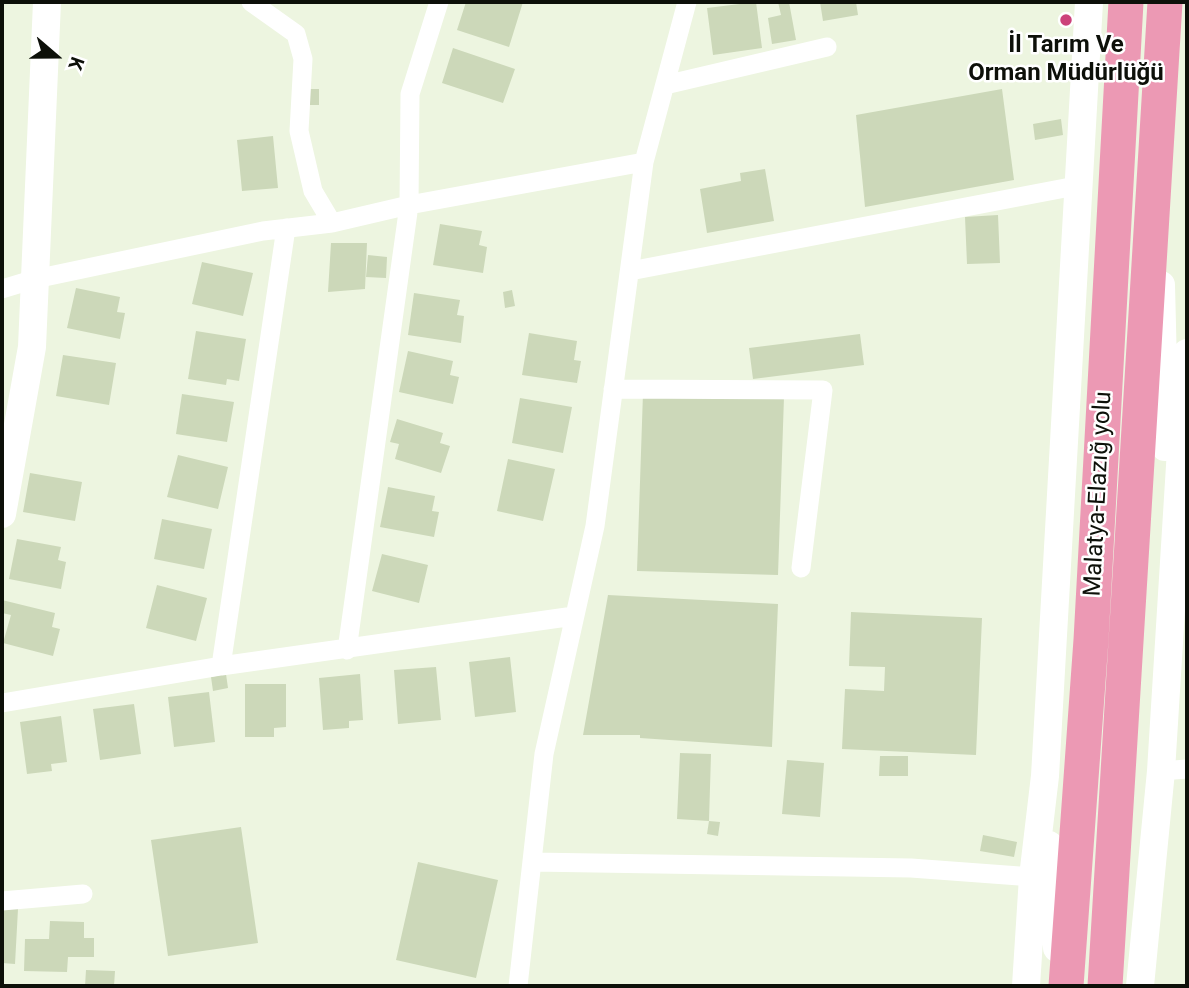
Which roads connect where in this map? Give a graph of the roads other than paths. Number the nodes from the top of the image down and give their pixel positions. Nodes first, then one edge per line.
1 (47, 2) edge
2 (251, 2) edge
3 (439, 2) edge
4 (687, 2) edge
5 (1089, 2) edge
6 (1126, 2) edge
7 (1166, 2) edge
8 (827, 47) dead end
9 (665, 85) junction
10 (1156, 160) junction
11 (644, 162) junction
12 (1081, 185) junction
13 (409, 205) junction
14 (332, 223) junction
15 (286, 228) junction
16 (630, 271) junction
17 (35, 279) junction
18 (2, 289) edge
19 (1187, 353) edge
20 (613, 388) junction
21 (2, 514) edge
22 (801, 568) dead end
23 (1173, 597) junction
24 (575, 616) junction
25 (347, 650) junction
26 (221, 666) junction
27 (2, 703) edge
28 (1174, 770) edge
29 (1045, 776) junction
30 (532, 862) junction
31 (1033, 877) junction
32 (83, 894) dead end
33 (2, 901) edge
34 (518, 986) edge
35 (1026, 986) edge
36 (1059, 986) edge
37 (1066, 986) edge
38 (1105, 986) edge
39 (1140, 986) edge

1 - 17 street
2 - 14 street
3 - 13 street
4 - 9 street
5 - 12 street
6 - 37 highway, Malatya-Elazığ yolu
7 - 10 highway, Malatya-Elazığ yolu
8 - 9 street
9 - 11 street
10 - 23 street
10 - 38 highway, Malatya-Elazığ yolu
11 - 13 street
11 - 16 street
12 - 16 street
12 - 29 street
13 - 14 street
13 - 25 street
14 - 15 street
15 - 17 street
15 - 26 street
16 - 20 street
17 - 18 street
17 - 21 street
19 - 23 street
20 - 22 street
20 - 24 street
23 - 28 street
24 - 25 street
24 - 30 street
25 - 26 street
26 - 27 street
28 - 39 street
29 - 31 street
29 - 36 street
30 - 31 street
30 - 34 street
31 - 35 street
32 - 33 street

